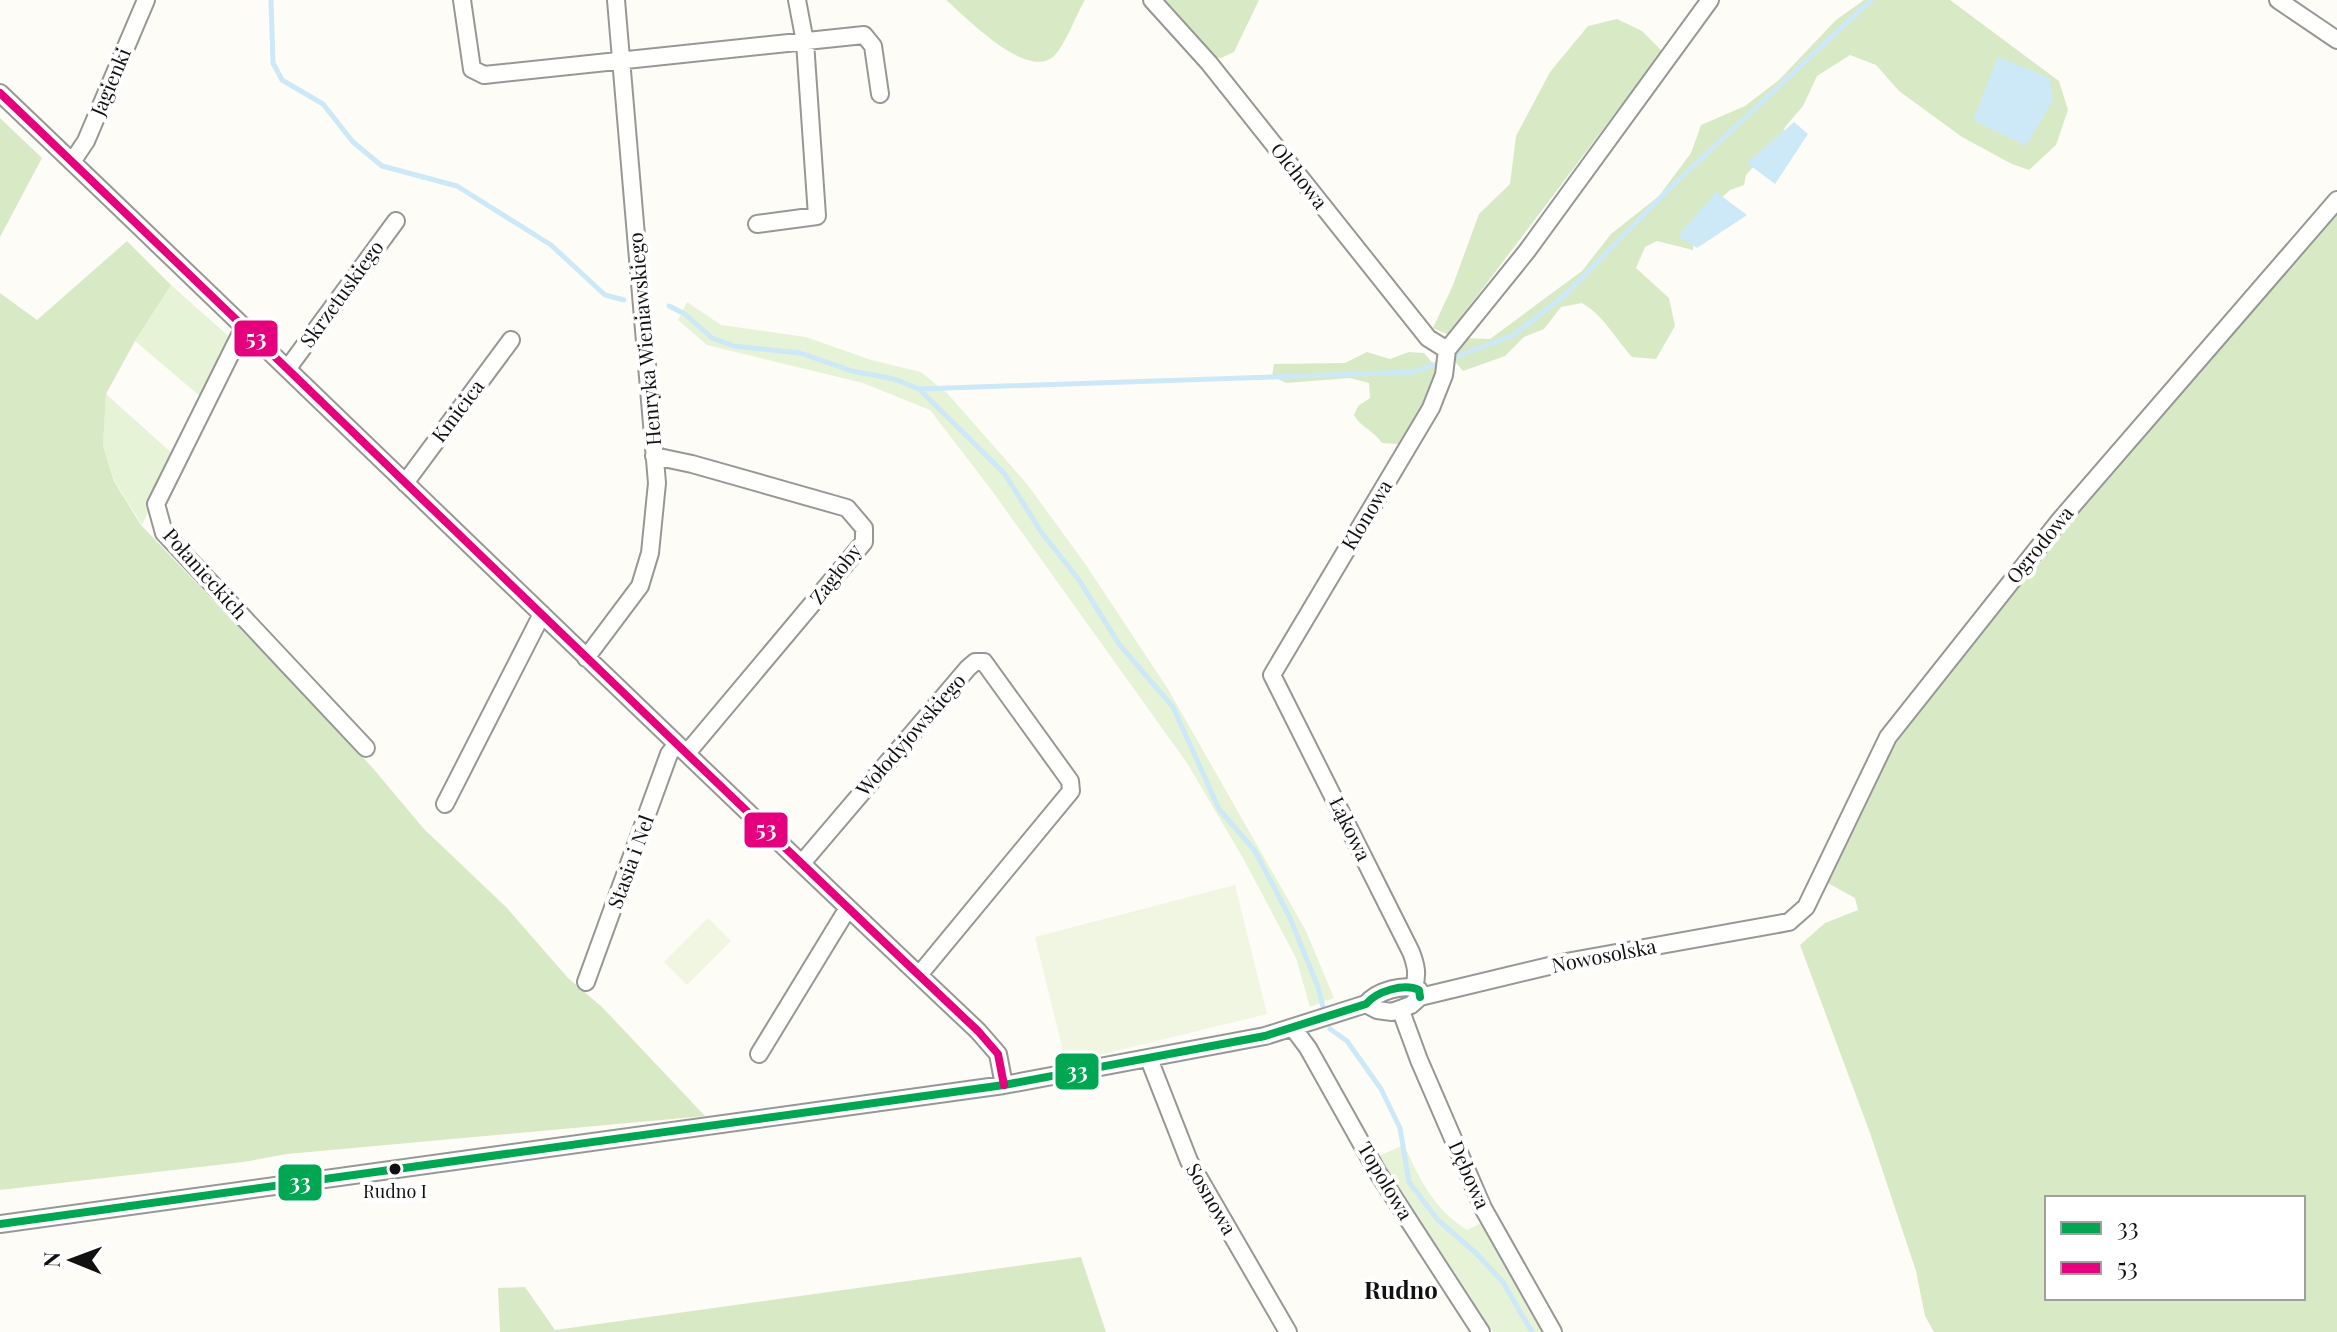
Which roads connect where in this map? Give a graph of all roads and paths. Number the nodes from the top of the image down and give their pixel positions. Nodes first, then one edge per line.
1 (146, 0) edge
2 (462, 0) edge
3 (616, 0) edge
4 (797, 0) edge
5 (1152, 0) edge
6 (1710, 0) edge
7 (2278, 0) edge
8 (2337, 40) edge
9 (805, 42) junction
10 (623, 62) junction
11 (0, 93) edge
12 (880, 94) dead end
13 (72, 162) junction
14 (2337, 200) edge
15 (396, 221) dead end
16 (757, 224) dead end
17 (244, 327) junction
18 (511, 340) dead end
19 (1447, 350) junction
20 (288, 368) junction
21 (654, 456) junction
22 (405, 483) junction
23 (542, 614) junction
24 (586, 658) junction
25 (1272, 675) joint
26 (366, 748) dead end
27 (682, 748) junction
28 (445, 804) dead end
29 (802, 863) junction
30 (848, 908) junction
31 (1789, 922) joint
32 (919, 975) junction
33 (586, 982) dead end
34 (1417, 992) junction
35 (1366, 1004) junction
36 (1401, 1011) junction
37 (1293, 1028) junction
38 (759, 1054) dead end
39 (1149, 1059) junction
40 (1004, 1085) junction
41 (0, 1224) edge
42 (1288, 1332) edge
43 (1481, 1332) edge
44 (1553, 1332) edge

1 - 13 street, Jagienki
2 - 10 street
3 - 10 street, Henryka Wieniawskiego
4 - 9 street
5 - 19 street, Olchowa
6 - 19 street
7 - 8 street
9 - 10 street
9 - 12 street
9 - 16 street
10 - 21 street, Henryka Wieniawskiego
11 - 13 street
13 - 17 street
14 - 31 street, Ogrodowa
15 - 20 street, Skrzetuskiego
17 - 20 street
17 - 26 street, Połanieckich
18 - 22 street, Kmicica
19 - 25 street, Klonowa
20 - 22 street
21 - 24 street, Henryka Wieniawskiego
21 - 27 street, Zagłoby
22 - 23 street
23 - 24 street
23 - 28 street
24 - 27 street
25 - 34 street, Łąkowa
27 - 29 street
27 - 33 street, Stasia i Nel
29 - 30 street
29 - 32 street, Wołodyjowskiego
30 - 32 street
30 - 38 street
31 - 34 street, Nowosolska
32 - 40 street
34 - 35 street, Nowosolska
34 - 36 street, Nowosolska
35 - 36 street, Nowosolska
35 - 37 street, Nowosolska
36 - 44 street, Dębowa
37 - 39 street, Nowosolska
37 - 43 street, Topolowa
39 - 40 street, Nowosolska
39 - 42 street, Sosnowa
40 - 41 street, Nowosolska

